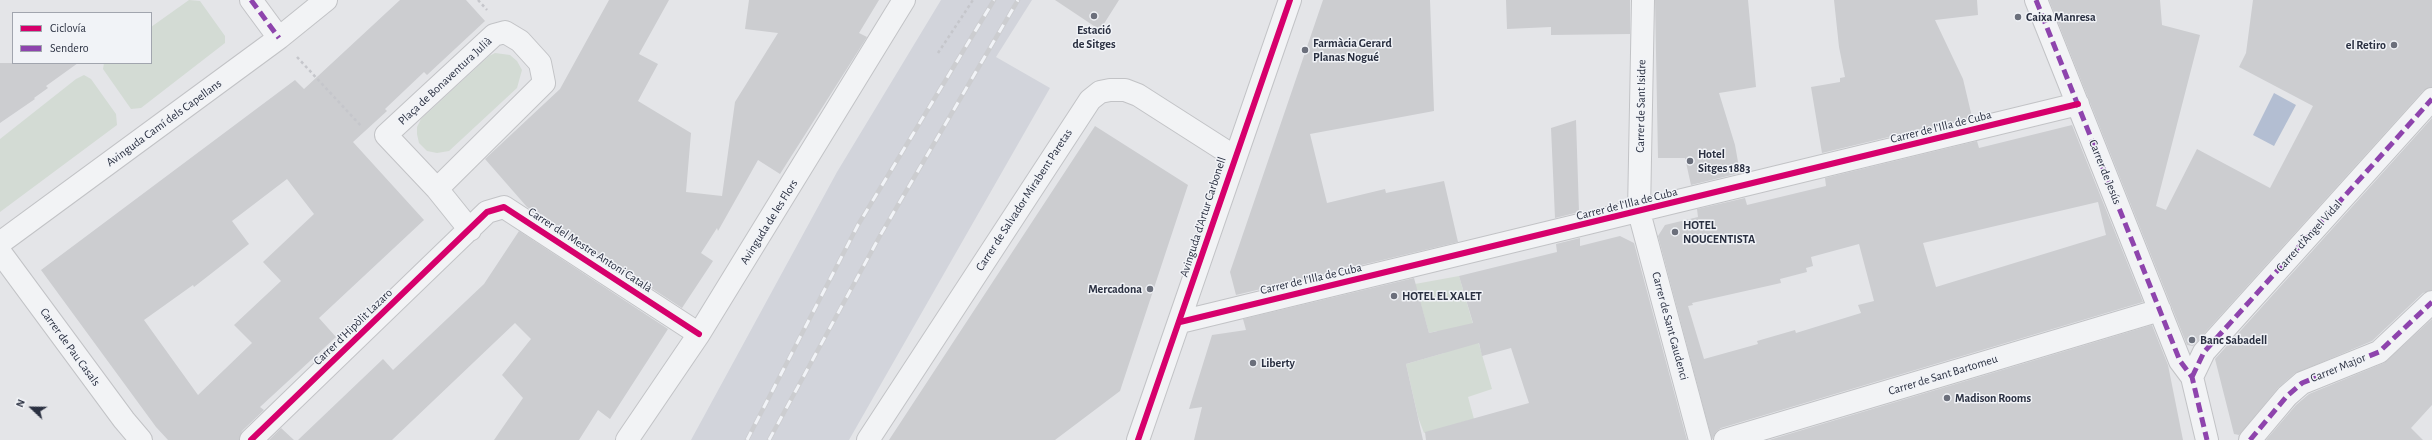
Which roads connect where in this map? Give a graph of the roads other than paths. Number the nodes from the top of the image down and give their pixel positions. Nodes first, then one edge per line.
1 (251, 0) edge
2 (326, 0) edge
3 (904, 0) edge
4 (1290, 0) edge
5 (1643, 0) edge
6 (2036, 0) edge
7 (279, 38) junction
8 (2432, 99) edge
9 (2078, 104) junction
10 (1235, 157) junction
11 (437, 190) junction
12 (1639, 212) junction
13 (470, 230) junction
14 (0, 243) edge
15 (0, 252) edge
16 (2432, 302) edge
17 (2160, 310) junction
18 (1180, 322) junction
19 (699, 334) junction
20 (2192, 377) junction
21 (141, 440) edge
22 (251, 440) edge
23 (627, 440) edge
24 (868, 440) edge
25 (1138, 440) edge
26 (1700, 440) edge
27 (1725, 440) edge
28 (2207, 440) edge
29 (2250, 440) edge

1 - 7 street
2 - 7 street, Avinguda Camí dels Capellans
3 - 19 street, Avinguda de les Flors
4 - 10 street, Avinguda d'Artur Carbonell
5 - 12 street, Carrer de Sant Isidre
6 - 9 street, Carrer de Jesús
7 - 14 street, Avinguda Camí dels Capellans
8 - 20 street, Carrer d'Àngel Vidal
9 - 12 street, Carrer de l'Illa de Cuba
9 - 17 street, Carrer de Jesús
10 - 18 street, Avinguda d'Artur Carbonell
10 - 24 street, Carrer de Salvador Mirabent Paretas
11 - 11 street, Plaça de Bonaventura Julià
11 - 13 street
12 - 18 street, Carrer de l'Illa de Cuba
12 - 26 street, Carrer de Sant Gaudenci
13 - 19 street, Carrer del Mestre Antoni Català
13 - 22 street, Carrer d'Hipòlit Lazaro
15 - 21 street, Carrer de Pau Casals
16 - 29 street, Carrer Major
17 - 20 street, Carrer de Jesús
17 - 27 street, Carrer de Sant Bartomeu
18 - 25 street, Avinguda d'Artur Carbonell
19 - 23 street, Avinguda de les Flors
20 - 28 street

